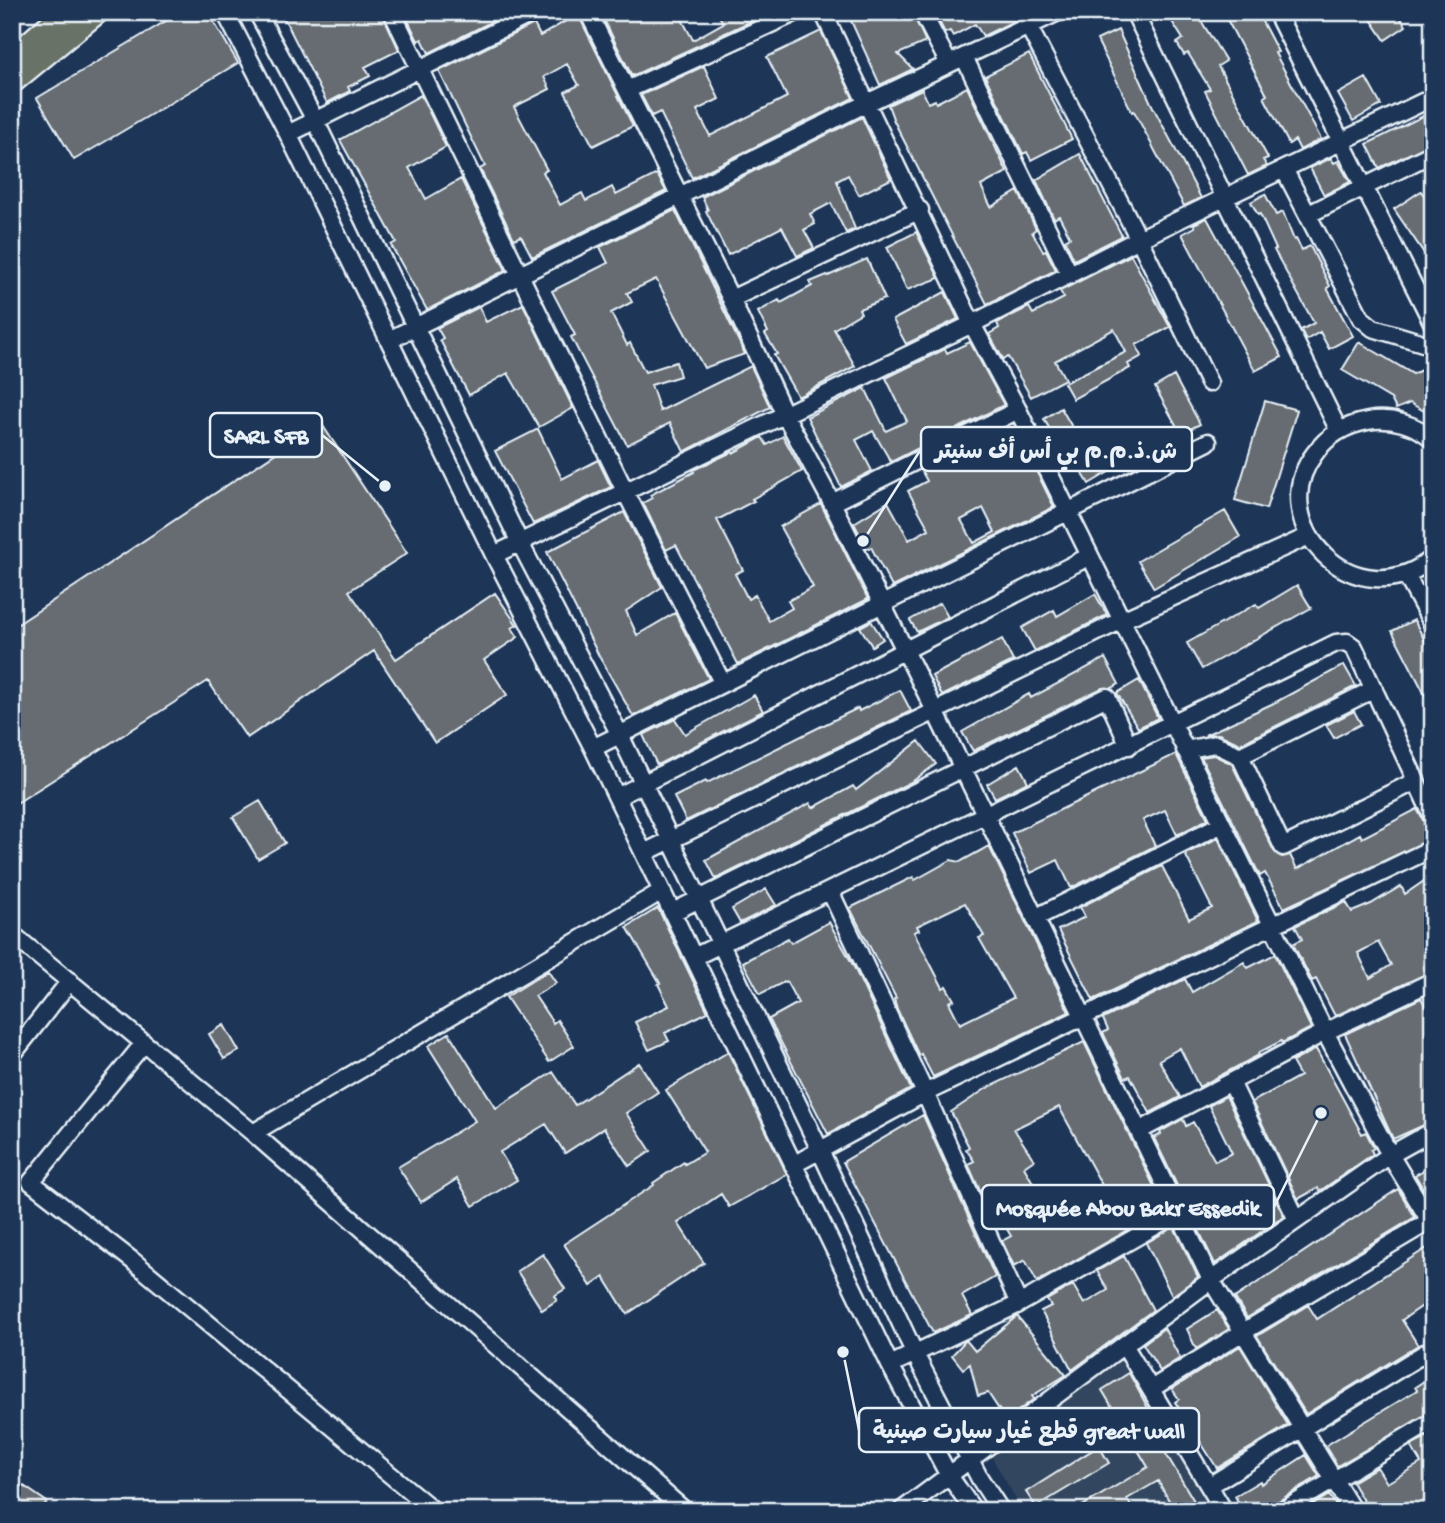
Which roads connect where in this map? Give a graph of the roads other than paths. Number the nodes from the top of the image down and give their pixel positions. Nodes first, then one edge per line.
1 (66, 12) edge
2 (96, 12) edge
3 (225, 12) edge
4 (257, 12) edge
5 (393, 12) edge
6 (535, 12) edge
7 (588, 12) edge
8 (797, 12) edge
9 (823, 12) edge
10 (922, 12) edge
11 (1058, 12) edge
12 (1134, 12) edge
13 (1276, 12) edge
14 (1024, 19) edge
15 (964, 57) junction
16 (12, 59) edge
17 (949, 64) junction
18 (420, 69) junction
19 (12, 81) edge
20 (627, 90) junction
21 (1433, 97) edge
22 (867, 103) junction
23 (315, 120) junction
24 (288, 134) junction
25 (1339, 142) junction
26 (1433, 153) edge
27 (1284, 169) junction
28 (1365, 186) junction
29 (680, 196) junction
30 (1224, 199) junction
31 (920, 210) junction
32 (1309, 214) junction
33 (1139, 239) junction
34 (522, 275) junction
35 (1070, 275) junction
36 (731, 299) junction
37 (972, 324) junction
38 (1433, 324) edge
39 (416, 327) junction
40 (389, 340) junction
41 (1433, 346) edge
42 (1209, 383) dead end
43 (1018, 410) junction
44 (784, 413) junction
45 (1339, 430) junction
46 (1433, 440) edge
47 (1209, 442) dead end
48 (625, 491) junction
49 (832, 503) junction
50 (1068, 512) junction
51 (1309, 536) junction
52 (520, 543) junction
53 (494, 555) junction
54 (1090, 556) junction
55 (1433, 558) edge
56 (1406, 575) junction
57 (882, 604) junction
58 (1122, 620) junction
59 (1433, 625) edge
60 (905, 650) junction
61 (722, 682) junction
62 (1374, 690) junction
63 (935, 711) junction
64 (1173, 724) junction
65 (620, 734) junction
66 (1129, 746) junction
67 (593, 748) junction
68 (1185, 750) junction
69 (1240, 756) junction
70 (964, 770) junction
71 (1416, 781) junction
72 (643, 784) junction
73 (617, 797) junction
74 (986, 816) junction
75 (1433, 817) edge
76 (1222, 824) junction
77 (671, 839) junction
78 (1433, 848) edge
79 (644, 853) junction
80 (662, 891) junction
81 (831, 891) junction
82 (699, 899) junction
83 (673, 912) junction
84 (1035, 918) junction
85 (1272, 925) junction
86 (12, 934) edge
87 (721, 944) junction
88 (694, 957) junction
89 (70, 981) junction
90 (1429, 983) edge
91 (1433, 1001) edge
92 (1083, 1015) junction
93 (1325, 1032) junction
94 (145, 1043) junction
95 (12, 1055) edge
96 (1231, 1082) junction
97 (925, 1093) junction
98 (1139, 1131) junction
99 (1433, 1131) edge
100 (253, 1133) junction
101 (820, 1150) junction
102 (1390, 1155) junction
103 (793, 1165) junction
104 (1178, 1213) junction
105 (1297, 1220) junction
106 (1432, 1222) edge
107 (1211, 1280) junction
108 (1019, 1304) junction
109 (1243, 1332) junction
110 (1124, 1345) junction
111 (1433, 1348) edge
112 (915, 1354) junction
113 (890, 1365) junction
114 (1151, 1389) junction
115 (1433, 1421) edge
116 (1302, 1428) junction
117 (970, 1459) junction
118 (948, 1474) junction
119 (1334, 1479) junction
120 (1209, 1486) junction
121 (434, 1511) edge
122 (685, 1511) edge
123 (901, 1511) edge
124 (974, 1511) edge
125 (1001, 1511) edge
126 (1224, 1511) edge
127 (1282, 1511) edge
128 (1353, 1511) edge

1 - 16 highway
2 - 19 highway
3 - 24 street
4 - 23 street
5 - 18 street
6 - 18 street
7 - 20 street
8 - 20 street
9 - 22 street
10 - 17 street
11 - 14 street
12 - 30 street
13 - 25 street
14 - 15 street
14 - 33 street
15 - 17 street
15 - 35 street
17 - 22 street
18 - 23 street
18 - 34 street
20 - 29 street
21 - 25 street
22 - 29 street
22 - 31 street
23 - 24 street
23 - 39 street
24 - 40 street
25 - 27 street
25 - 28 street
26 - 28 street
27 - 30 street
27 - 32 street
28 - 32 street
28 - 38 street
29 - 34 street
29 - 36 street
30 - 33 street
30 - 45 street
31 - 36 street
31 - 37 street
32 - 41 street
33 - 35 street
33 - 42 street
34 - 39 street
34 - 48 street
35 - 37 street
36 - 44 street
37 - 43 street
37 - 44 street
39 - 40 street
39 - 52 street
40 - 53 street
43 - 49 street
43 - 50 street
44 - 48 street
44 - 49 street
45 - 46 street
45 - 51 street
47 - 50 street
48 - 52 street
48 - 61 street
49 - 57 street
50 - 54 street
50 - 57 street
51 - 56 street
51 - 58 street
52 - 53 street
52 - 65 street
53 - 67 street
54 - 58 street
54 - 60 street
55 - 56 street
56 - 59 street
57 - 60 street
57 - 61 street
58 - 63 street
58 - 64 street
60 - 63 street
60 - 72 street
61 - 65 street
62 - 64 street
62 - 69 street
62 - 71 street
63 - 70 street
63 - 77 street
64 - 66 street
64 - 68 street
65 - 67 street
65 - 72 street
66 - 70 street
66 - 74 street
67 - 73 street
68 - 69 street
68 - 76 street
69 - 71 street
70 - 74 street
70 - 82 street
71 - 75 street
72 - 73 street
72 - 77 street
73 - 79 street
74 - 81 street
74 - 84 street
76 - 84 street
76 - 85 street
77 - 79 street
77 - 82 street
78 - 85 street
79 - 80 street
80 - 83 street
80 - 100 street
81 - 87 street
81 - 97 street
82 - 83 street
82 - 87 street
83 - 88 street
84 - 92 street
85 - 92 street
85 - 93 street
86 - 89 street
87 - 88 street
87 - 101 street
88 - 103 street
89 - 94 street
89 - 95 street
90 - 91 street
90 - 93 street
92 - 97 street
92 - 98 street
93 - 96 street
93 - 102 street
94 - 100 street
94 - 121 street
96 - 98 street
96 - 105 street
97 - 101 street
97 - 108 street
98 - 104 street
99 - 102 street
100 - 122 street
101 - 103 street
101 - 112 street
102 - 105 street
102 - 106 street
103 - 113 street
104 - 107 street
104 - 108 street
105 - 107 street
106 - 109 street
107 - 109 street
107 - 110 street
108 - 112 street
109 - 114 street
109 - 116 street
110 - 114 street
110 - 117 street
111 - 116 street
112 - 113 street
112 - 117 street
113 - 118 street
114 - 120 street
115 - 119 street
116 - 119 street
116 - 120 street
117 - 118 street
117 - 125 street
118 - 123 street
118 - 124 street
119 - 127 street
119 - 128 street
120 - 126 street

